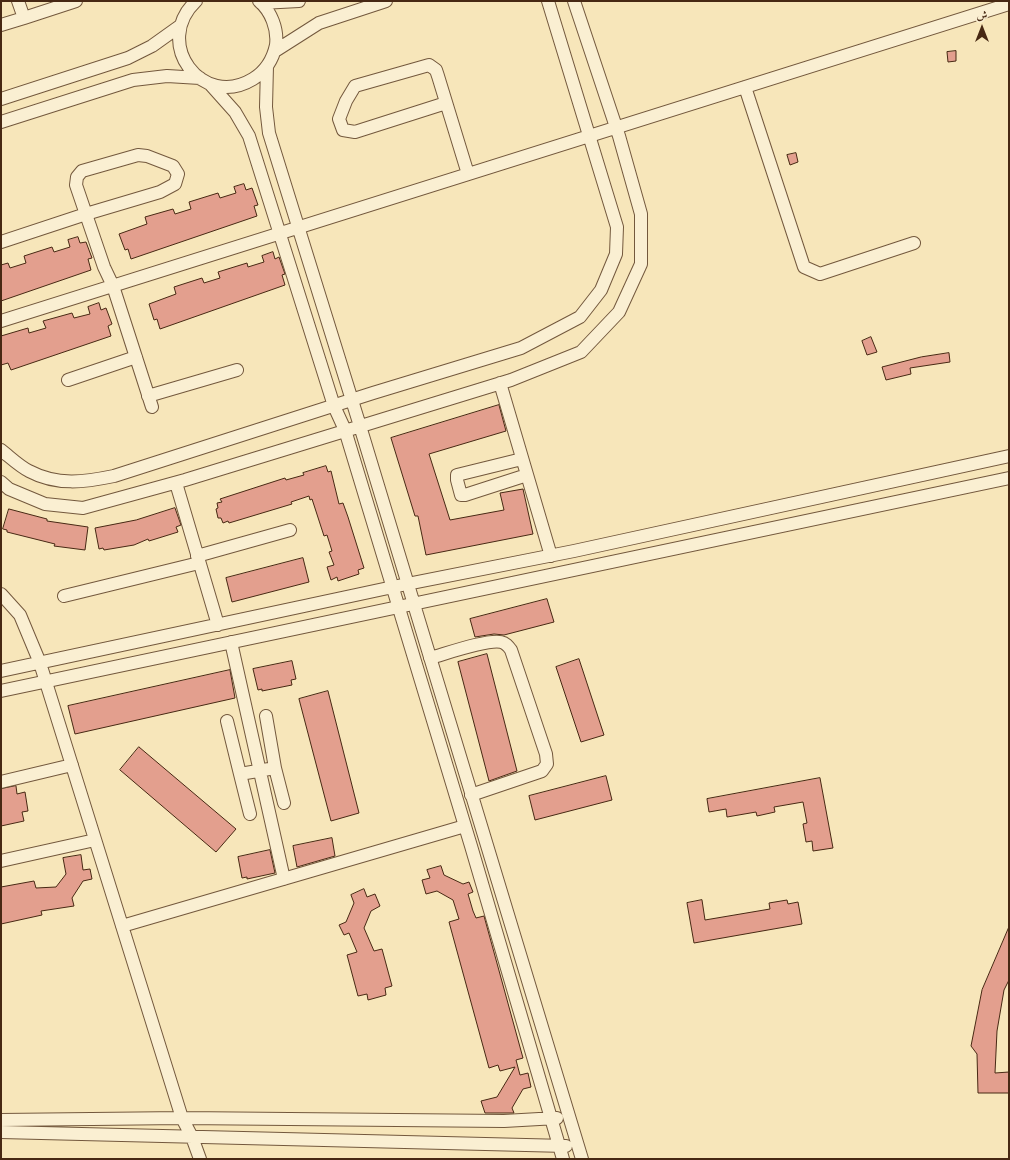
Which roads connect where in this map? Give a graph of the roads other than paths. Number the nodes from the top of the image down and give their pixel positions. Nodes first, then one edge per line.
1 (18, 1) edge
2 (76, 1) edge
3 (299, 1) edge
4 (386, 1) edge
5 (548, 1) edge
6 (574, 1) edge
7 (260, 2) edge
8 (191, 4) edge
9 (1009, 4) edge
10 (24, 18) junction
11 (1, 25) edge
12 (180, 26) junction
13 (274, 51) junction
14 (267, 66) junction
15 (205, 81) junction
16 (745, 87) junction
17 (1, 99) edge
18 (446, 103) junction
19 (1, 122) edge
20 (616, 127) junction
21 (589, 136) junction
22 (468, 174) junction
23 (86, 214) junction
24 (298, 227) junction
25 (279, 234) junction
26 (1, 242) edge
27 (914, 243) dead end
28 (113, 286) junction
29 (1, 321) edge
30 (136, 357) junction
31 (237, 370) dead end
32 (68, 380) dead end
33 (500, 383) junction
34 (351, 400) junction
35 (334, 406) junction
36 (360, 426) junction
37 (345, 430) junction
38 (1, 450) edge
39 (1009, 456) edge
40 (522, 459) junction
41 (527, 475) junction
42 (1009, 478) edge
43 (1, 482) edge
44 (176, 483) junction
45 (290, 530) dead end
46 (551, 556) junction
47 (198, 559) junction
48 (407, 584) junction
49 (393, 587) junction
50 (1, 594) edge
51 (64, 596) dead end
52 (413, 603) junction
53 (399, 606) junction
54 (218, 625) junction
55 (231, 642) junction
56 (430, 658) junction
57 (40, 663) junction
58 (1, 671) edge
59 (46, 681) junction
60 (1, 691) edge
61 (266, 716) dead end
62 (227, 722) dead end
63 (72, 765) junction
64 (275, 768) junction
65 (260, 771) junction
66 (240, 774) junction
67 (1, 782) edge
68 (471, 795) junction
69 (284, 803) dead end
70 (250, 814) dead end
71 (465, 826) junction
72 (96, 840) junction
73 (1, 861) edge
74 (284, 879) junction
75 (122, 926) junction
76 (182, 1118) junction
77 (569, 1118) junction
78 (551, 1119) junction
79 (1, 1120) edge
80 (1, 1132) edge
81 (192, 1137) junction
82 (577, 1145) junction
83 (559, 1147) junction
84 (200, 1159) edge
85 (563, 1159) edge
86 (582, 1159) edge

1 - 10 street
2 - 10 street
3 - 7 street
4 - 13 street
5 - 21 street
6 - 20 street
7 - 13 street
8 - 12 street
9 - 16 street
10 - 11 street
12 - 15 street
12 - 17 street
13 - 14 street
14 - 15 street
14 - 24 street
15 - 19 street
15 - 25 street
16 - 20 street
16 - 27 street
18 - 18 street
18 - 22 street
20 - 21 street
20 - 33 street
21 - 22 street
21 - 34 street
22 - 24 street
23 - 23 street
23 - 26 street
23 - 28 street
24 - 25 street
24 - 34 street
25 - 28 street
25 - 35 street
28 - 29 street
28 - 30 street
30 - 31 street
30 - 32 street
33 - 36 street
33 - 40 street
34 - 35 street
34 - 36 street
35 - 37 street
35 - 38 street
36 - 37 street
36 - 48 street
37 - 44 street
37 - 49 street
39 - 46 street
40 - 41 street
40 - 41 street
41 - 46 street
42 - 52 street
43 - 44 street
44 - 47 street
45 - 47 street
46 - 48 street
47 - 51 street
47 - 54 street
48 - 49 street
48 - 52 street
49 - 53 street
49 - 54 street
50 - 57 street
52 - 53 street
52 - 56 street
53 - 55 street
53 - 71 street
54 - 57 street
55 - 59 street
55 - 65 street
56 - 68 street
56 - 68 street
57 - 58 street
57 - 59 street
59 - 60 street
59 - 63 street
61 - 64 street
62 - 66 street
63 - 67 street
63 - 72 street
64 - 65 street
64 - 69 street
65 - 66 street
65 - 74 street
66 - 70 street
68 - 77 street
71 - 74 street
71 - 78 street
72 - 73 street
72 - 75 street
74 - 75 street
75 - 76 street
76 - 78 street
76 - 79 street
76 - 81 street
77 - 78 street
77 - 82 street
78 - 83 street
80 - 81 street
81 - 83 street
81 - 84 street
82 - 83 street
82 - 86 street
83 - 85 street

